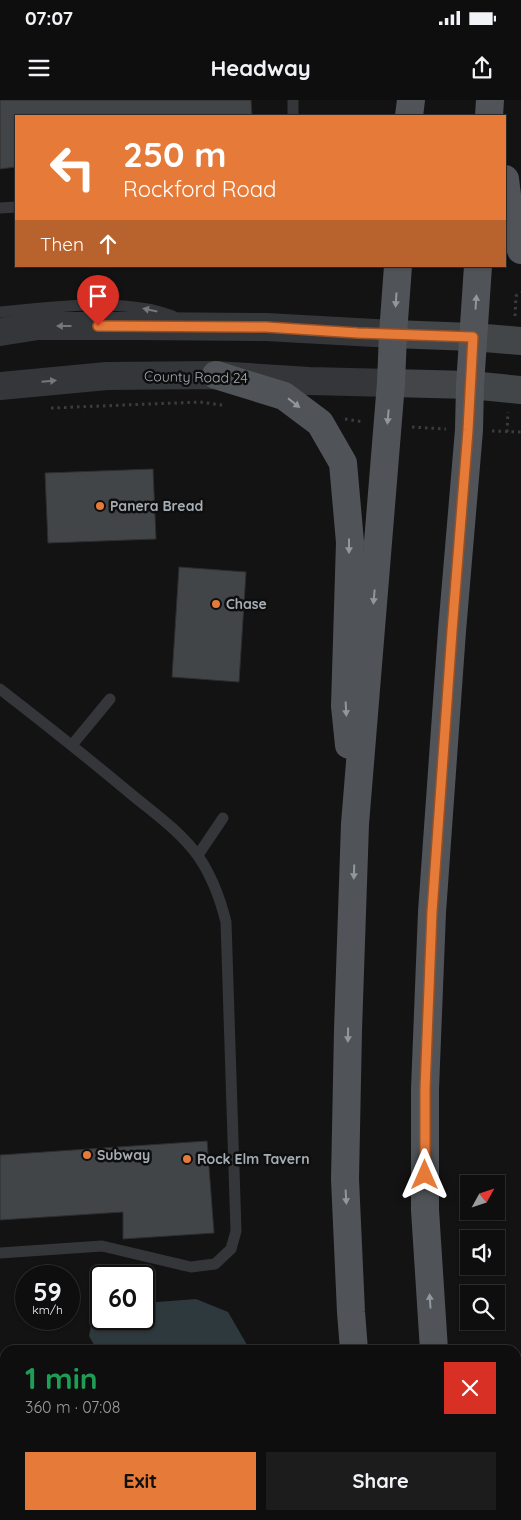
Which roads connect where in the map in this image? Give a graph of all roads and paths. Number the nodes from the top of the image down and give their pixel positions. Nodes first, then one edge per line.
1 (293, 100) edge
2 (411, 100) edge
3 (490, 100) edge
4 (501, 100) edge
5 (294, 115) edge
6 (409, 115) edge
7 (489, 115) edge
8 (502, 115) edge
9 (506, 187) edge
10 (15, 207) edge
11 (0, 208) edge
12 (521, 250) edge
13 (398, 267) edge
14 (478, 267) edge
15 (0, 312) edge
16 (214, 327) junction
17 (0, 332) edge
18 (393, 334) junction
19 (473, 337) junction
20 (521, 341) edge
21 (216, 375) junction
22 (392, 383) junction
23 (470, 385) junction
24 (0, 386) edge
25 (521, 390) edge
26 (0, 689) edge
27 (110, 699) dead end
28 (72, 745) junction
29 (223, 818) dead end
30 (355, 824) junction
31 (198, 855) junction
32 (0, 1253) edge
33 (354, 1345) edge
34 (434, 1345) edge

1 - 5 lane
2 - 6 main road
3 - 7 main road
4 - 8 main road
9 - 12 main road
10 - 11 lane
13 -> 18 main road
19 -> 14 main road
16 -> 15 lane
16 -> 17 street
16 - 18 street
18 - 19 main road
18 - 22 main road
19 - 20 main road
19 - 23 main road
21 - 22 street, County Road 24
24 -> 21 street, County Road 24
21 -> 30 main road
22 - 23 main road
22 -> 30 main road
23 - 25 main road
34 -> 23 main road
26 - 28 lane
27 - 28 lane
28 - 31 lane
29 - 31 lane
30 -> 33 main road
31 - 32 lane

